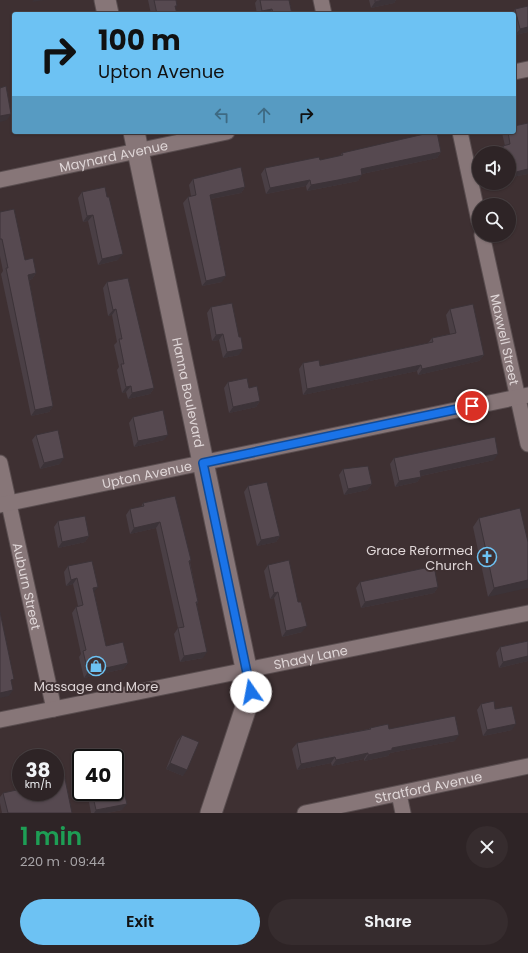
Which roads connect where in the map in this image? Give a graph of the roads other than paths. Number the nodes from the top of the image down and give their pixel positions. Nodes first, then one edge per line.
1 (105, 0) edge
2 (321, 0) edge
3 (108, 12) edge
4 (324, 12) edge
5 (528, 69) edge
6 (516, 72) edge
7 (207, 134) edge
8 (460, 134) edge
9 (136, 141) edge
10 (0, 180) edge
11 (474, 198) edge
12 (484, 242) edge
13 (522, 396) edge
14 (528, 444) edge
15 (0, 463) edge
16 (203, 463) junction
17 (4, 504) edge
18 (528, 613) edge
19 (246, 670) junction
20 (54, 709) junction
21 (0, 720) edge
22 (528, 766) edge
23 (399, 794) junction
24 (211, 813) edge
25 (305, 813) edge
26 (403, 813) edge

1 - 3 street
2 - 4 street
5 - 6 street
7 - 9 street, Maynard Avenue
8 - 11 street
9 - 10 street, Maynard Avenue
9 - 16 street, Hanna Boulevard
12 - 13 street, Maxwell Street
13 - 14 street, Maxwell Street
13 - 16 street, Upton Avenue
15 - 17 street, Auburn Street
16 - 17 street, Upton Avenue
16 - 19 street, Hanna Boulevard
17 - 20 street, Auburn Street
18 - 19 street, Shady Lane
19 - 20 street, Shady Lane
19 - 24 street, Hanna Boulevard
20 - 21 street, Shady Lane
22 - 23 street, Stratford Avenue
23 - 25 street, Stratford Avenue
23 - 26 street

